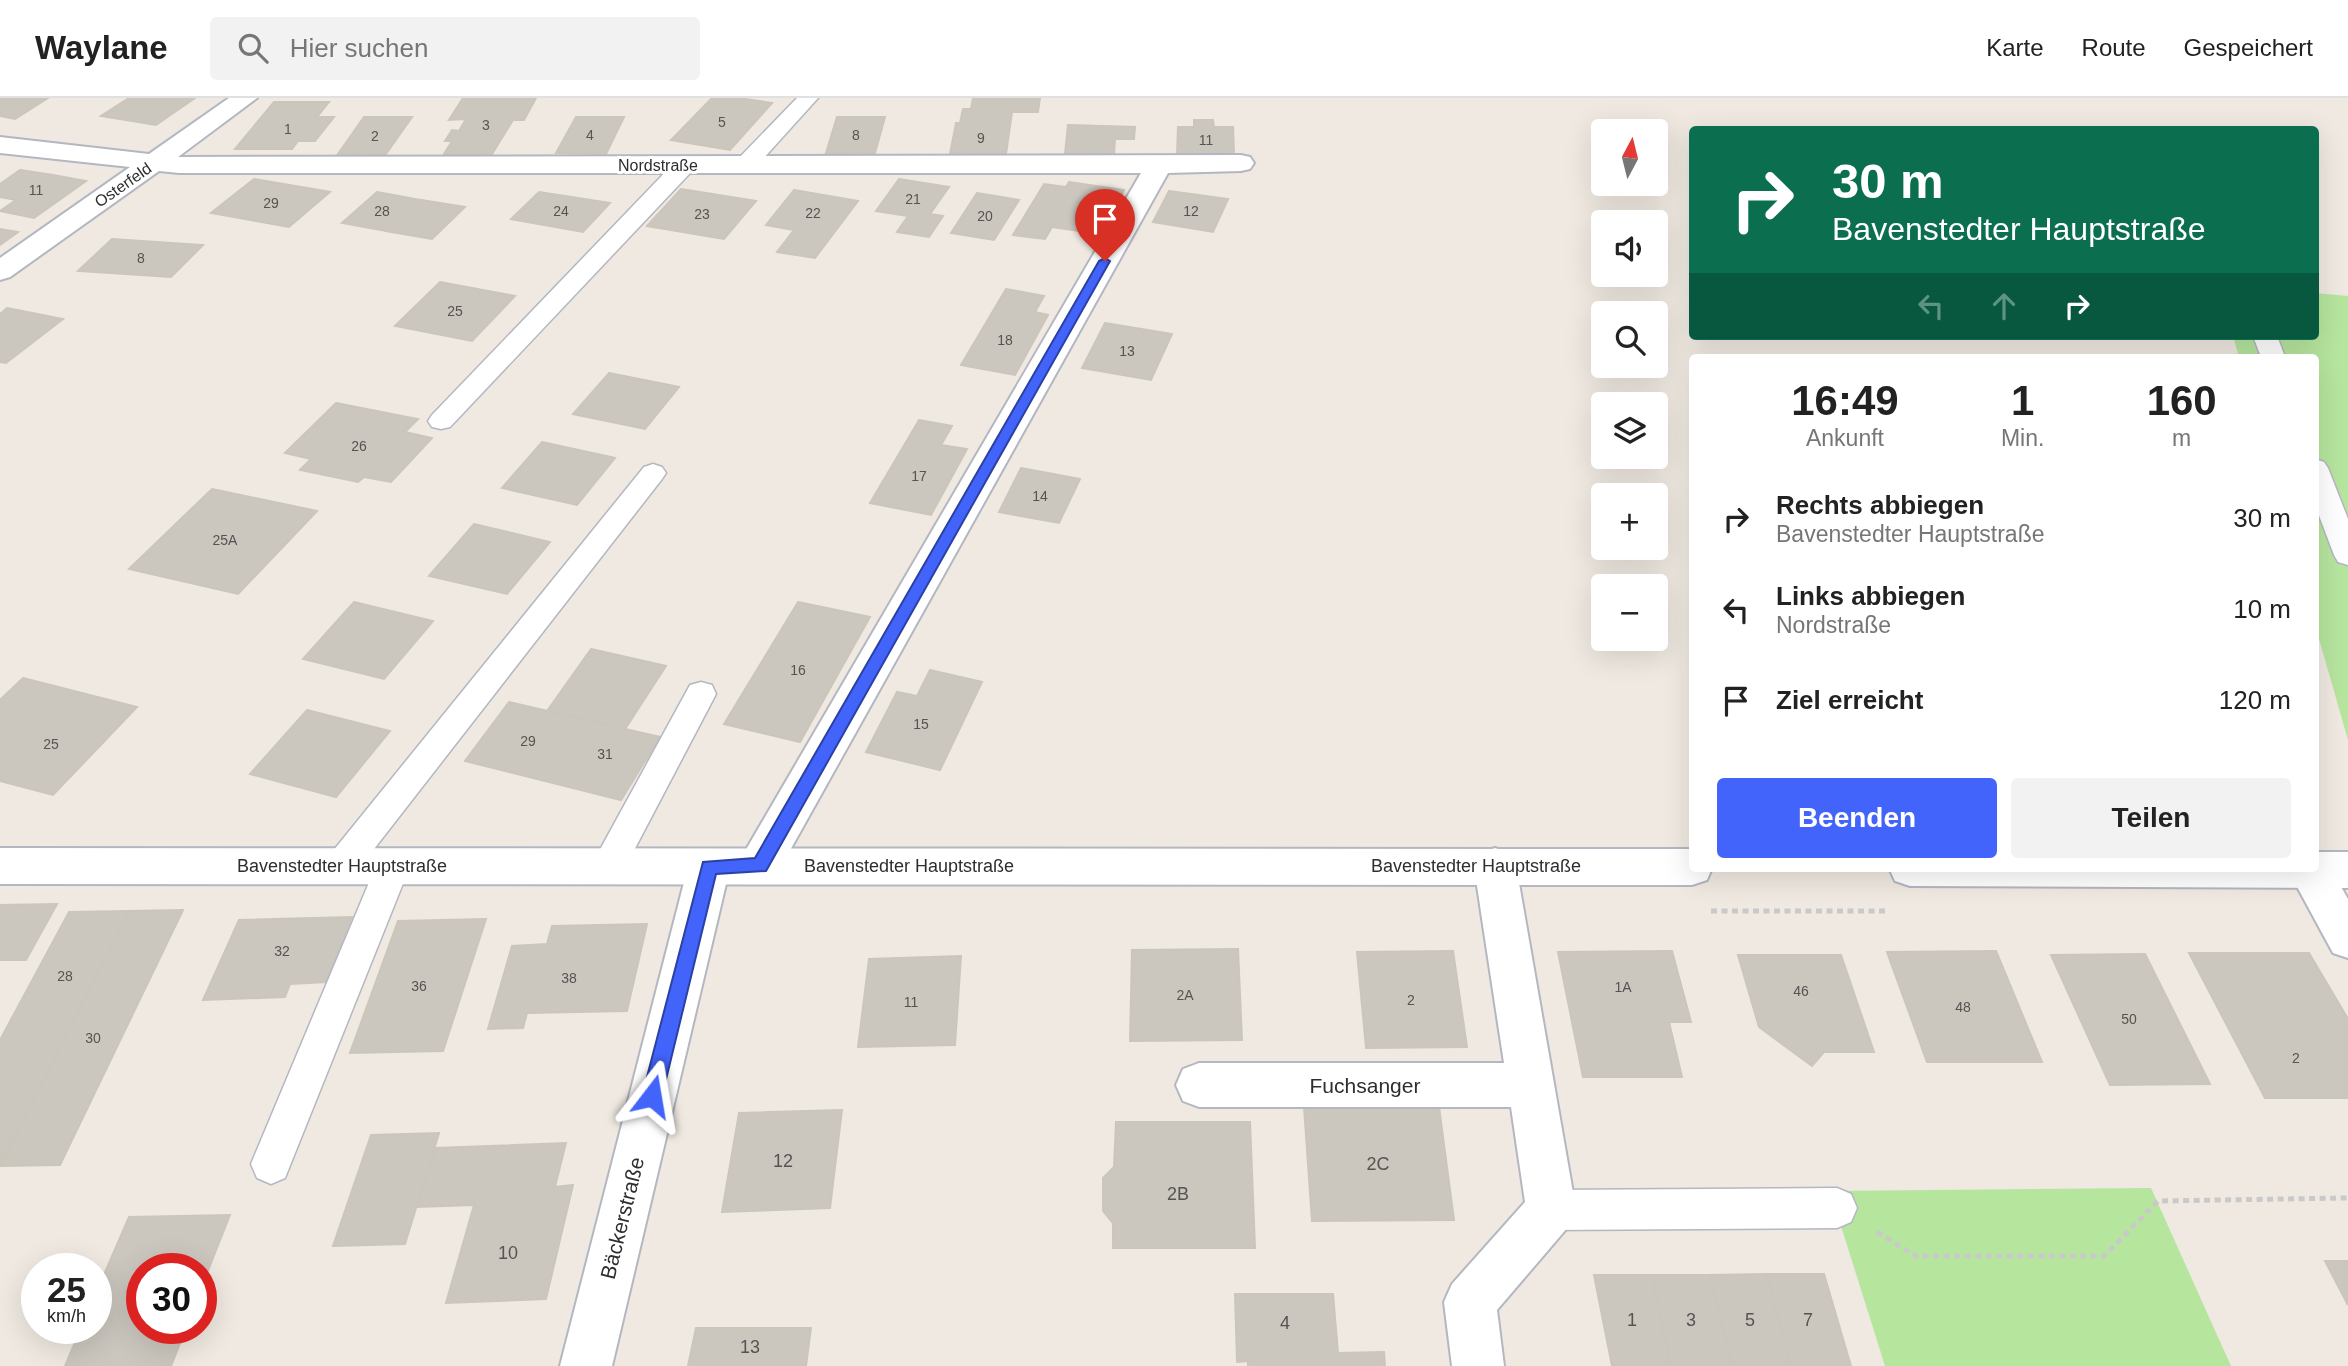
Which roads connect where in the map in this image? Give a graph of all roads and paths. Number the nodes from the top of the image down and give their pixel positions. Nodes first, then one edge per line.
1 (245, 98) edge
2 (808, 98) edge
3 (0, 145) edge
4 (158, 160) junction
5 (1241, 163) dead end
6 (685, 165) junction
7 (745, 165) junction
8 (1159, 165) junction
9 (0, 271) edge
10 (442, 421) dead end
11 (653, 473) dead end
12 (2319, 479) edge
13 (2348, 555) edge
14 (702, 694) dead end
15 (0, 866) edge
16 (341, 866) junction
17 (393, 866) junction
18 (760, 866) junction
19 (1495, 866) junction
20 (608, 867) junction
21 (709, 867) junction
22 (1689, 867) edge
23 (2328, 870) edge
24 (2348, 939) edge
25 (1199, 1085) dead end
26 (1531, 1085) junction
27 (271, 1164) dead end
28 (2348, 1198) edge
29 (1837, 1208) dead end
30 (1551, 1210) junction
31 (1916, 1256) dead end
32 (586, 1366) edge
33 (1478, 1366) edge

1 - 4 street, Osterfeld
2 - 7 lane
3 - 4 street, Nordstraße
4 - 6 street, Nordstraße
4 - 9 street, Osterfeld
5 - 8 street, Nordstraße
6 - 7 street, Nordstraße
6 - 10 lane
7 - 8 street, Nordstraße
8 - 18 street
11 - 16 lane
12 - 13 lane
14 - 20 lane
15 - 16 street, Bavenstedter Hauptstraße
16 - 17 street, Bavenstedter Hauptstraße
17 - 20 street, Bavenstedter Hauptstraße
17 - 27 lane
18 - 19 street, Bavenstedter Hauptstraße
18 - 21 street, Bavenstedter Hauptstraße
19 - 22 street, Bavenstedter Hauptstraße
19 - 26 street
20 - 21 street, Bavenstedter Hauptstraße
21 - 32 street, Bäckerstraße
23 - 24 street
25 - 26 street, Fuchsanger
26 - 30 street
28 - 31 path
29 - 30 lane
30 - 33 street

